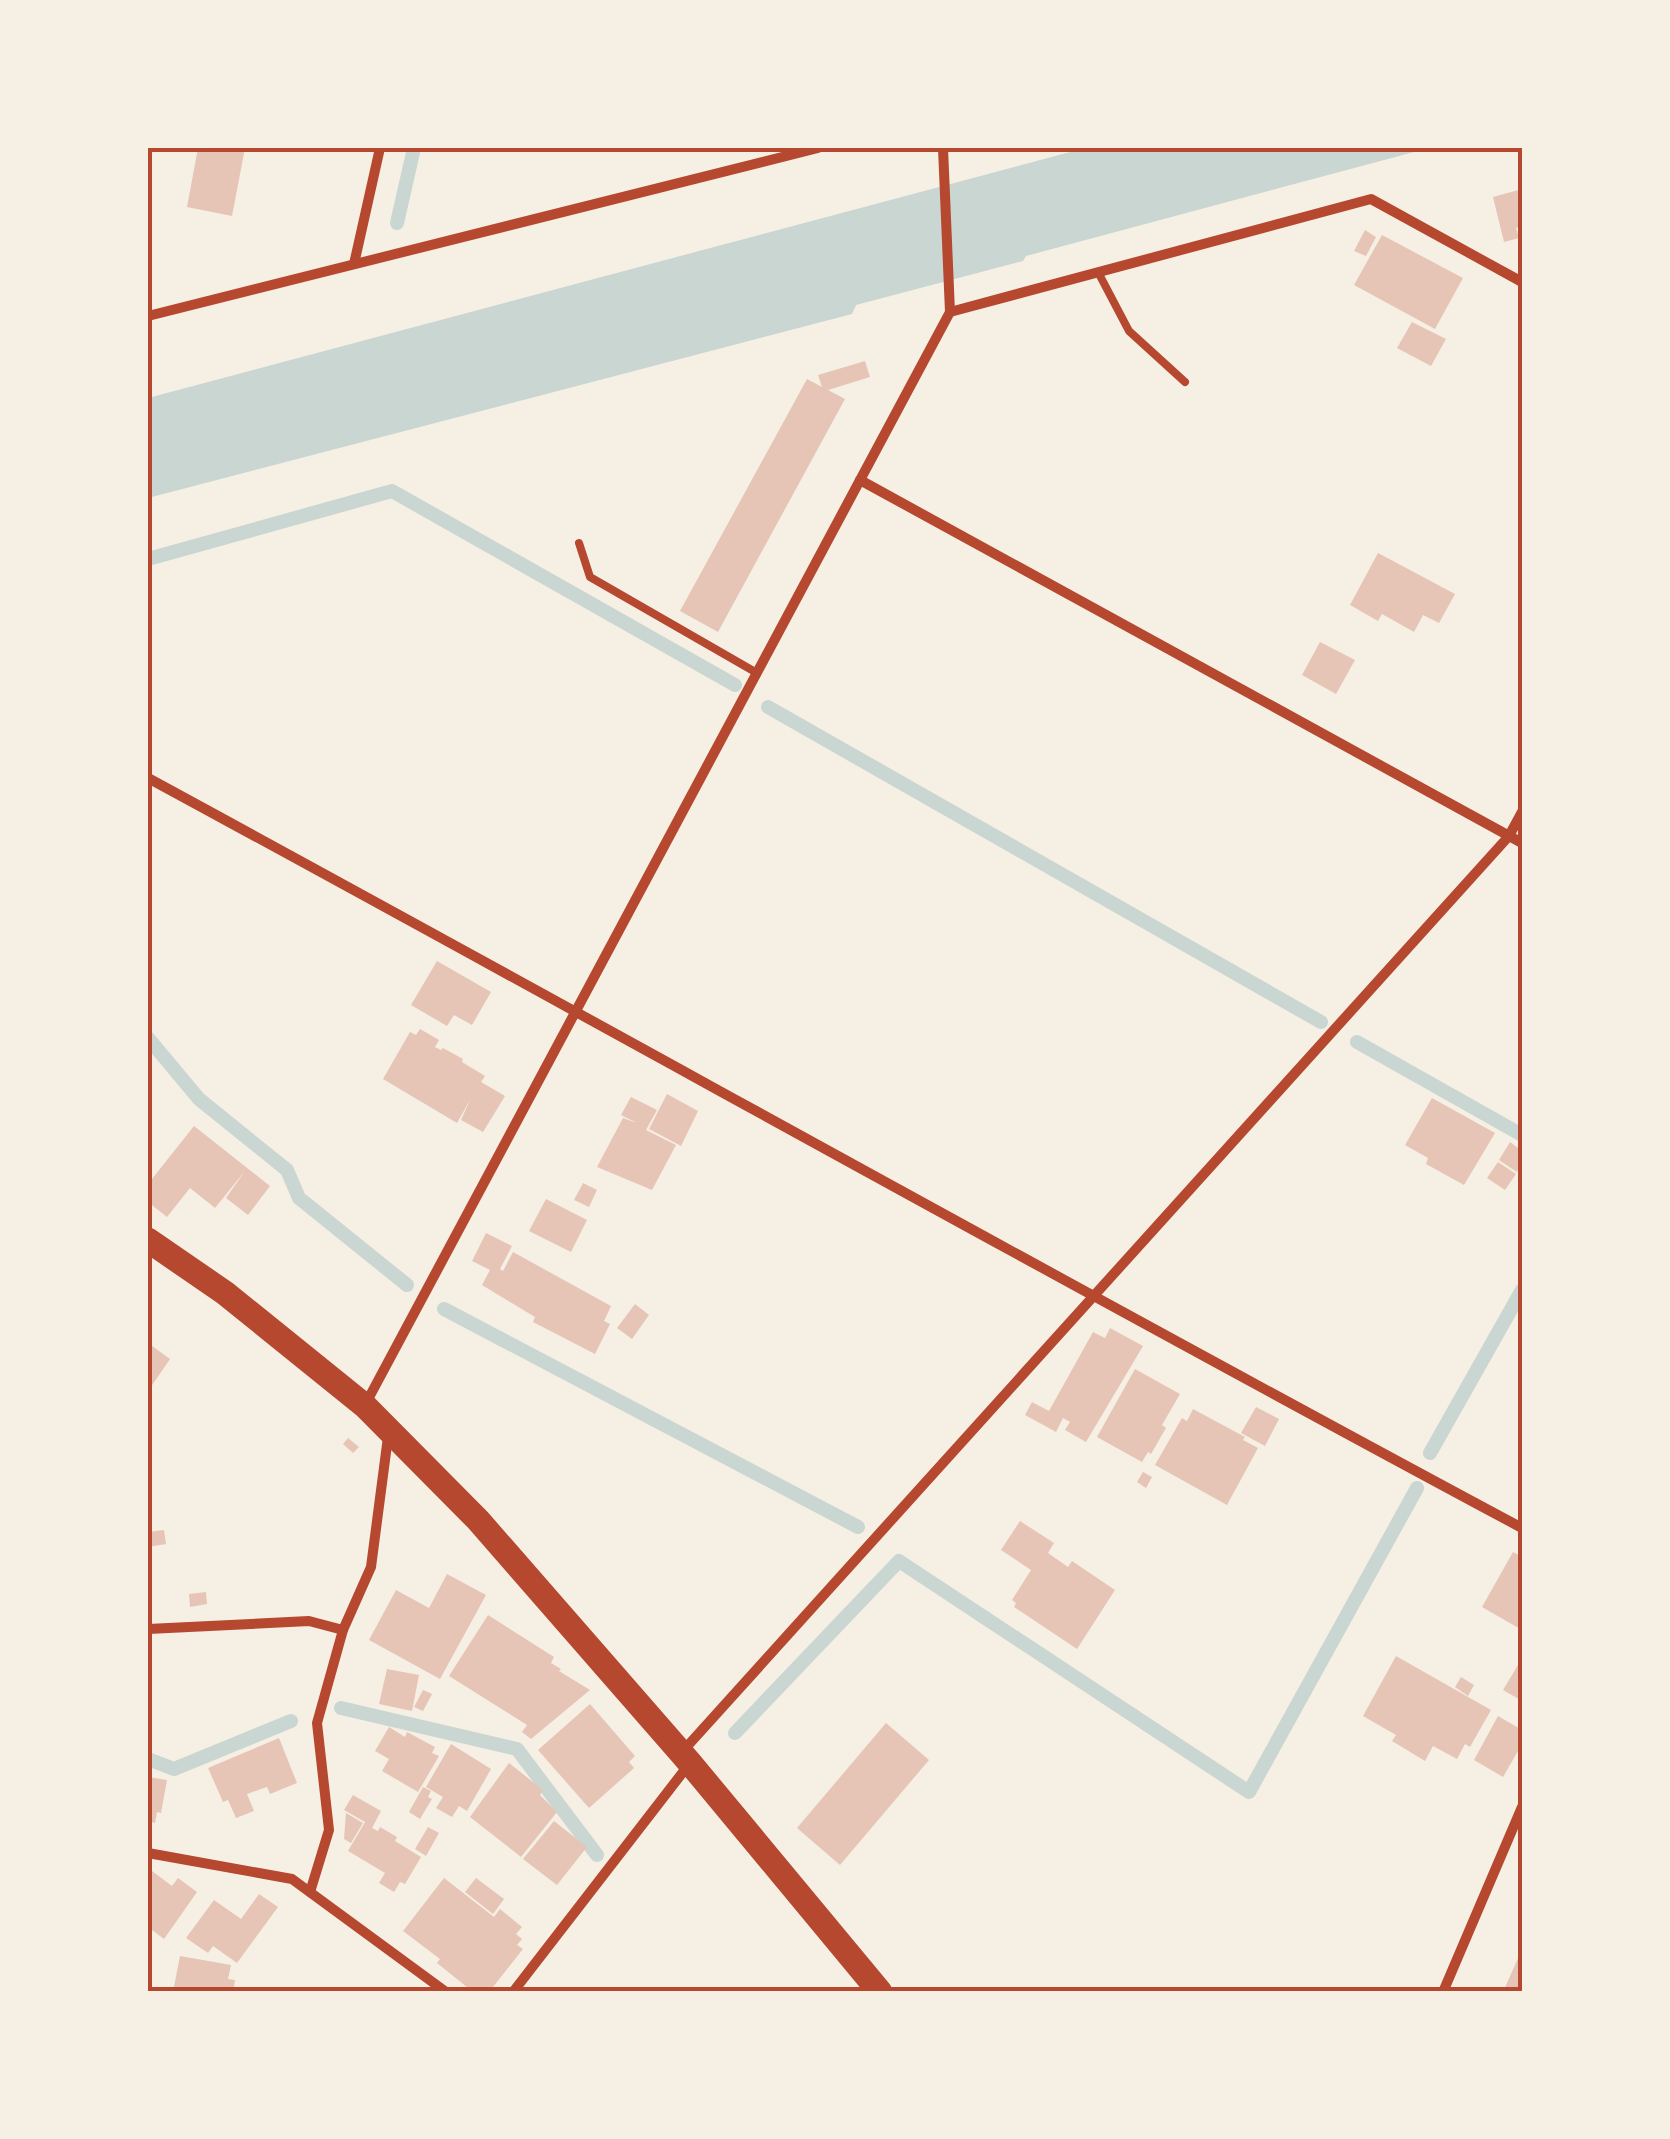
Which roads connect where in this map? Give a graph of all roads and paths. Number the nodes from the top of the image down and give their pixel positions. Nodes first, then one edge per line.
1 (380, 148) edge
2 (818, 148) edge
3 (943, 150) edge
4 (354, 264) junction
5 (1098, 272) junction
6 (1522, 282) edge
7 (950, 309) junction
8 (148, 316) edge
9 (1185, 382) dead end
10 (860, 480) junction
11 (579, 544) dead end
12 (757, 672) junction
13 (148, 778) edge
14 (1522, 812) edge
15 (1510, 836) junction
16 (1522, 844) edge
17 (576, 1010) junction
18 (148, 1240) edge
19 (1092, 1298) junction
20 (364, 1406) junction
21 (389, 1431) junction
22 (1522, 1528) edge
23 (148, 1630) edge
24 (342, 1630) junction
25 (686, 1758) junction
26 (1522, 1807) edge
27 (148, 1853) edge
28 (310, 1892) junction
29 (446, 1992) edge
30 (514, 1992) edge
31 (880, 1992) edge
32 (1443, 1992) edge

1 - 4 street
2 - 4 street
3 - 7 street
4 - 8 street
5 - 6 street
5 - 7 street
5 - 9 lane
7 - 10 street
10 - 12 street
10 - 15 street
11 - 12 lane
12 - 17 street
13 - 17 street
14 - 15 street
15 - 16 street
15 - 19 street
17 - 19 street
17 - 20 street
18 - 20 main road
19 - 22 street
19 - 25 street
20 - 21 main road
21 - 24 street
21 - 25 main road
23 - 24 street
24 - 28 street
25 - 30 street
25 - 31 main road
26 - 32 street
27 - 28 street
28 - 29 street

